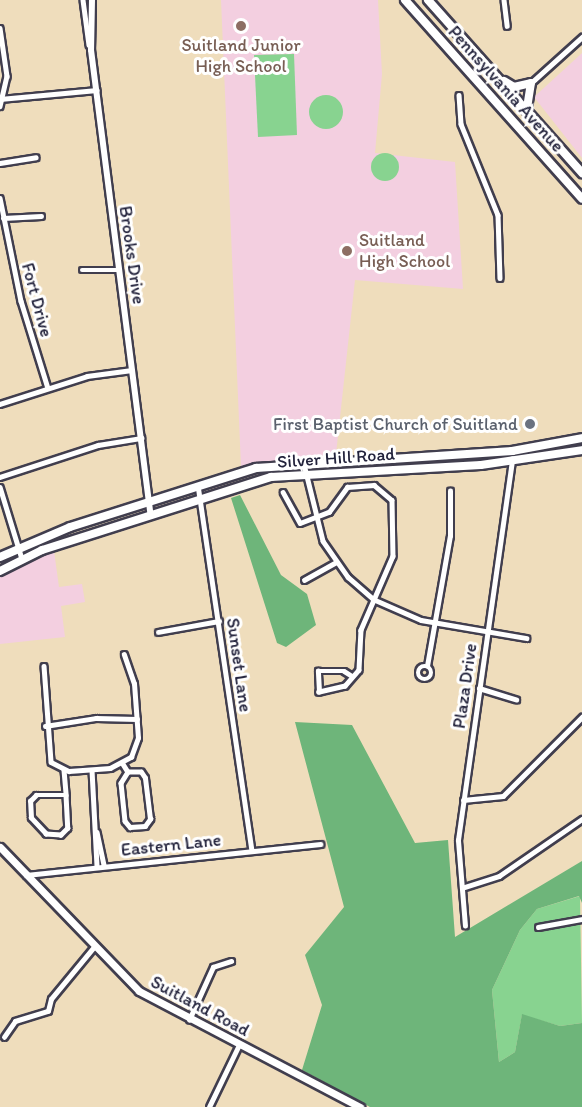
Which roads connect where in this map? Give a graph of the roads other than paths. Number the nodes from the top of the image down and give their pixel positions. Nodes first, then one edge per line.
1 (83, 0) edge
2 (92, 0) edge
3 (405, 0) edge
4 (428, 0) edge
5 (504, 0) edge
6 (507, 26) dead end
7 (0, 28) edge
8 (582, 37) edge
9 (91, 50) junction
10 (496, 76) junction
11 (531, 83) junction
12 (97, 90) junction
13 (459, 95) dead end
14 (1, 99) edge
15 (0, 105) edge
16 (530, 114) junction
17 (36, 157) dead end
18 (0, 163) edge
19 (582, 173) edge
20 (0, 198) edge
21 (582, 199) edge
22 (41, 216) dead end
23 (3, 218) junction
24 (82, 270) dead end
25 (119, 270) junction
26 (500, 278) dead end
27 (132, 370) junction
28 (48, 388) junction
29 (0, 404) edge
30 (141, 438) junction
31 (582, 438) edge
32 (582, 450) edge
33 (512, 451) junction
34 (304, 461) junction
35 (512, 462) junction
36 (305, 473) junction
37 (0, 477) edge
38 (198, 485) junction
39 (0, 487) edge
40 (450, 491) dead end
41 (283, 492) dead end
42 (200, 497) junction
43 (148, 501) junction
44 (150, 513) junction
45 (313, 518) junction
46 (20, 546) junction
47 (0, 557) edge
48 (22, 559) junction
49 (336, 562) junction
50 (0, 571) edge
51 (304, 580) dead end
52 (373, 598) junction
53 (219, 621) junction
54 (435, 623) junction
55 (487, 631) junction
56 (158, 632) dead end
57 (526, 638) dead end
58 (124, 655) dead end
59 (44, 666) dead end
60 (427, 666) dead end
61 (352, 676) junction
62 (479, 688) junction
63 (516, 699) dead end
64 (582, 717) edge
65 (137, 719) junction
66 (45, 726) junction
67 (123, 764) junction
68 (64, 770) junction
69 (92, 770) junction
70 (128, 772) junction
71 (66, 795) junction
72 (463, 801) junction
73 (582, 819) edge
74 (97, 832) junction
75 (320, 843) dead end
76 (0, 847) edge
77 (252, 849) junction
78 (104, 865) junction
79 (96, 866) junction
80 (26, 875) junction
81 (462, 888) junction
82 (582, 919) edge
83 (465, 926) dead end
84 (538, 927) dead end
85 (93, 948) junction
86 (231, 961) dead end
87 (189, 1021) junction
88 (4, 1037) dead end
89 (239, 1046) junction
90 (209, 1107) edge
91 (360, 1107) edge

1 - 9 street
2 - 9 street, Brooks Drive
3 - 21 highway, Pennsylvania Avenue
4 - 10 highway, Pennsylvania Avenue
5 - 6 street
7 - 14 street
8 - 11 street
9 - 12 street, Brooks Drive
10 - 11 highway
10 - 16 highway, Pennsylvania Avenue
11 - 16 highway
12 - 14 street
12 - 25 street, Brooks Drive
13 - 26 street
14 - 15 street
16 - 19 highway, Pennsylvania Avenue
17 - 18 street
20 - 23 street, Fort Drive
22 - 23 street
23 - 28 street, Fort Drive
24 - 25 street
25 - 27 street, Brooks Drive
27 - 28 street
27 - 30 street, Brooks Drive
28 - 29 street
30 - 37 street
30 - 43 street, Brooks Drive
31 - 33 main road, Silver Hill Road
32 - 35 main road, Silver Hill Road
33 - 34 main road, Silver Hill Road
33 - 35 street, Plaza Drive
34 - 36 street
34 - 38 main road, Silver Hill Road
35 - 36 main road, Silver Hill Road
35 - 55 street, Plaza Drive
36 - 42 main road, Silver Hill Road
36 - 45 street
38 - 42 street, Sunset Lane
38 - 43 main road, Silver Hill Road
39 - 46 street
40 - 54 street
41 - 45 street
42 - 44 main road, Silver Hill Road
42 - 53 street, Sunset Lane
43 - 44 street, Brooks Drive
43 - 46 main road, Silver Hill Road
44 - 48 main road, Silver Hill Road
45 - 49 street
45 - 52 street
46 - 47 main road, Silver Hill Road
46 - 48 street
48 - 50 main road, Silver Hill Road
49 - 51 street
49 - 52 street
52 - 54 street
52 - 61 street
53 - 56 street
53 - 77 street, Sunset Lane
54 - 55 street
54 - 60 street
55 - 57 street
55 - 62 street, Plaza Drive
58 - 65 street
59 - 66 street
61 - 61 street
62 - 63 street
62 - 72 street, Plaza Drive
64 - 72 street
65 - 66 street
65 - 67 street
66 - 68 street
67 - 69 street
67 - 70 street
68 - 69 street
68 - 71 street
69 - 74 street
70 - 70 street
71 - 71 street
72 - 81 street, Plaza Drive
73 - 81 street
74 - 78 street
74 - 79 street
75 - 77 street, Eastern Lane
76 - 80 main road, Suitland Road
77 - 78 street, Eastern Lane
78 - 79 street, Eastern Lane
79 - 80 street, Eastern Lane
80 - 85 main road, Suitland Road
81 - 83 street, Plaza Drive
82 - 84 street
85 - 87 main road, Suitland Road
85 - 88 street
86 - 87 street
87 - 89 main road, Suitland Road
89 - 90 street
89 - 91 main road, Suitland Road

